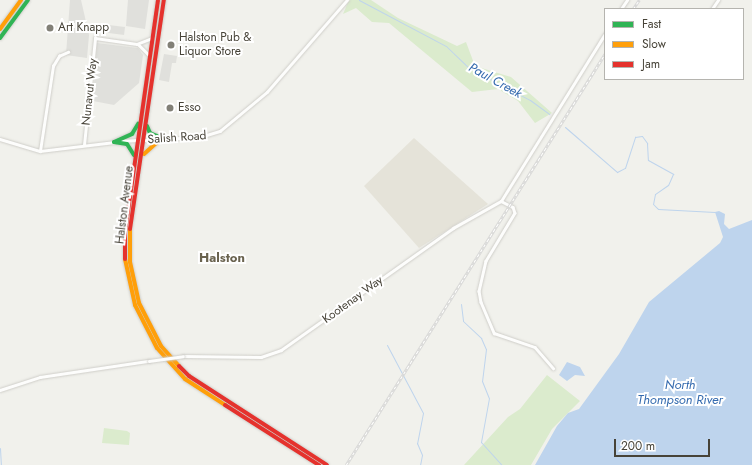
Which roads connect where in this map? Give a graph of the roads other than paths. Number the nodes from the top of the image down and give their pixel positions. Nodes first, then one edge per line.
1 (21, 0) edge
2 (28, 0) edge
3 (158, 0) edge
4 (164, 0) edge
5 (347, 0) edge
6 (0, 28) edge
7 (604, 36) edge
8 (0, 38) edge
9 (152, 38) junction
10 (137, 44) junction
11 (68, 52) dead end
12 (150, 56) junction
13 (147, 120) junction
14 (140, 121) junction
15 (162, 138) junction
16 (0, 139) edge
17 (137, 140) junction
18 (144, 140) junction
19 (114, 142) junction
20 (84, 145) junction
21 (40, 151) junction
22 (134, 157) junction
23 (140, 164) junction
24 (501, 201) junction
25 (553, 368) dead end
26 (0, 390) edge
27 (319, 465) edge
28 (328, 465) edge

1 - 6 main road
2 - 8 main road
3 - 9 main road, Halston Avenue
4 - 13 main road, Halston Avenue
5 - 15 street, Salish Road
7 - 24 street, Kootenay Way
9 - 10 street
9 - 12 main road, Halston Avenue
10 - 12 street
10 - 20 street, Nunavut Way
11 - 21 street
12 - 14 main road, Halston Avenue
13 - 15 main road
13 - 18 main road, Halston Avenue
14 - 17 main road, Halston Avenue
14 - 19 main road
15 - 18 street, Salish Road
15 - 23 main road
16 - 21 street, Salish Road
17 - 18 street, Salish Road
17 - 19 street, Salish Road
17 - 22 main road, Halston Avenue
18 - 23 main road, Halston Avenue
19 - 20 street, Salish Road
19 - 22 main road
20 - 21 street, Salish Road
22 - 27 main road, Halston Avenue
23 - 28 main road, Halston Avenue
24 - 25 street
24 - 26 street, Kootenay Way, bridge

